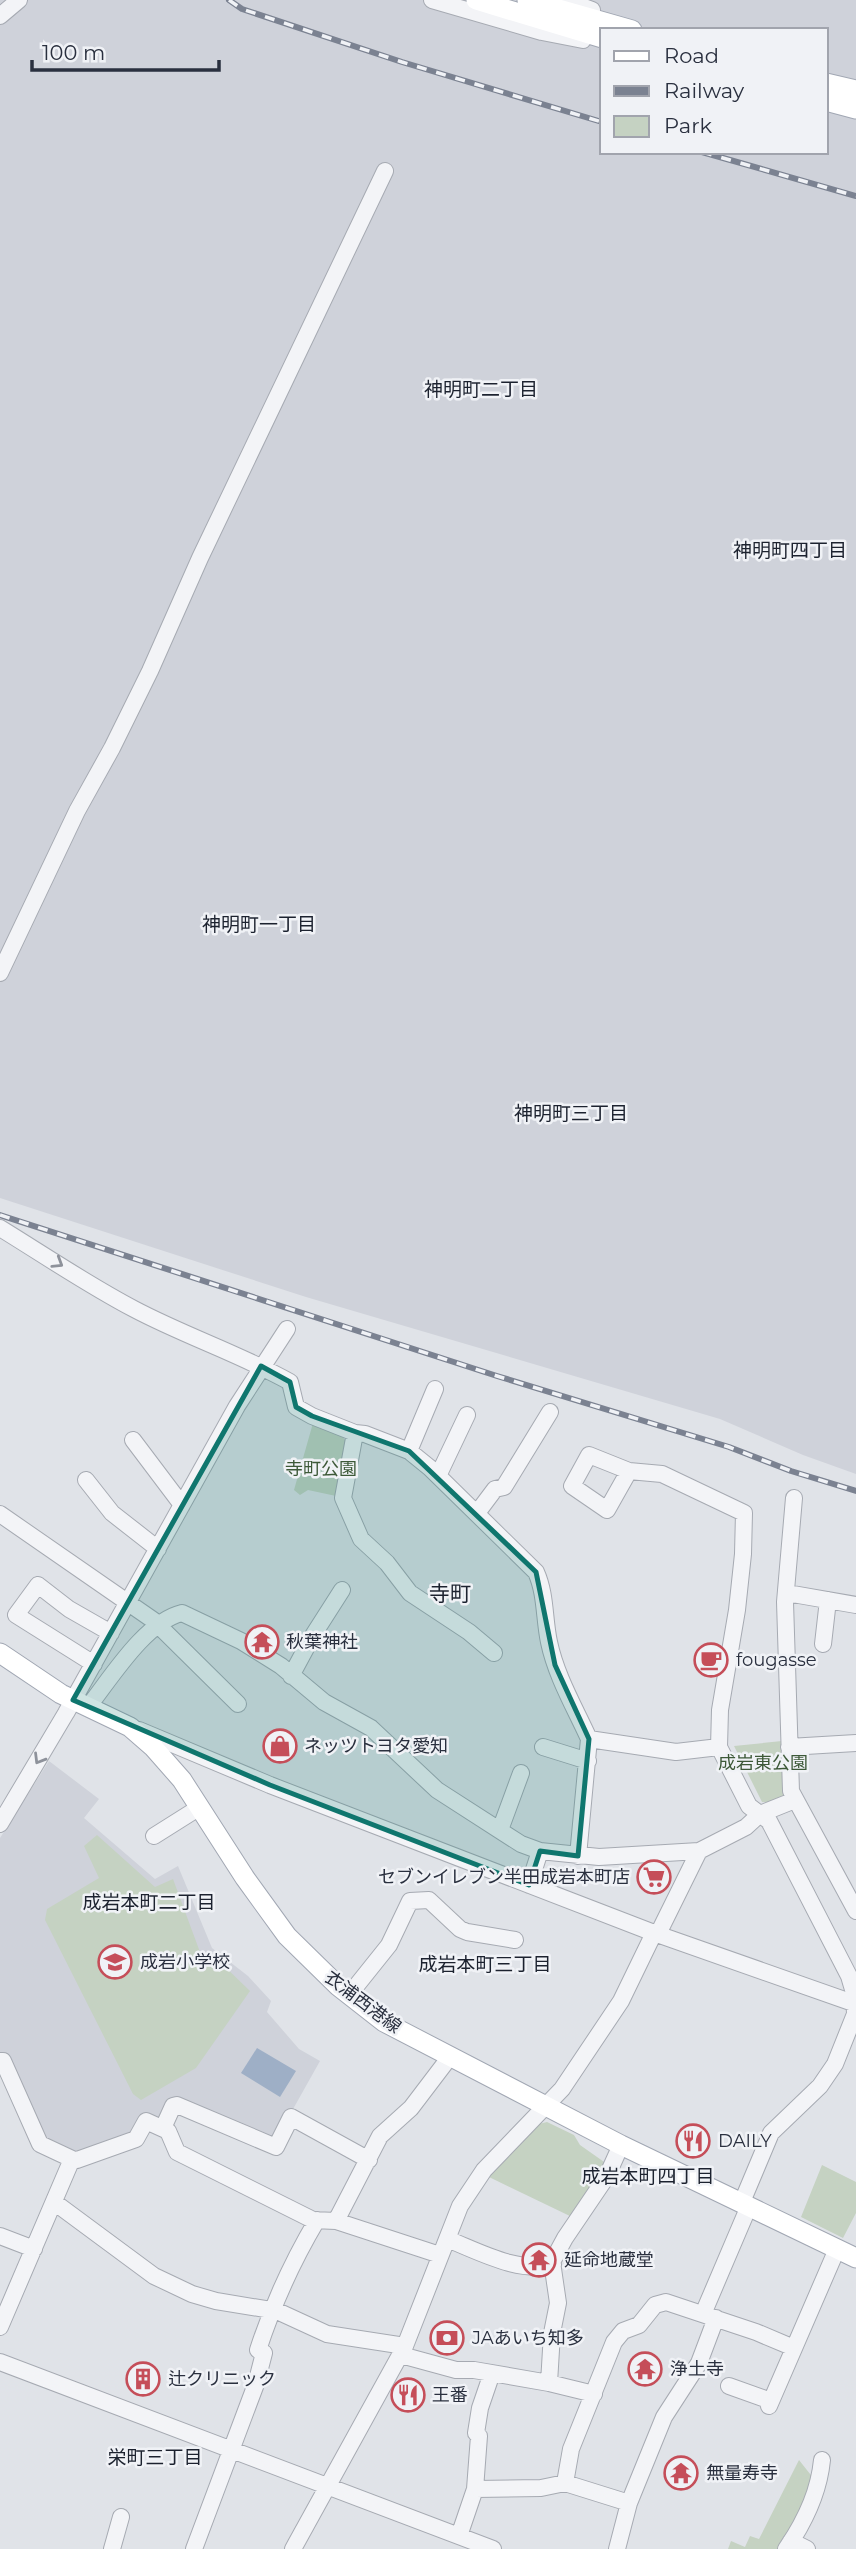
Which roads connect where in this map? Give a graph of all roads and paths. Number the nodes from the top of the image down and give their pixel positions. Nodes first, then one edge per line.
1 (19, 0) edge
2 (432, 0) edge
3 (476, 0) edge
4 (527, 0) edge
5 (565, 0) edge
6 (0, 16) edge
7 (625, 28) edge
8 (638, 28) edge
9 (600, 37) edge
10 (600, 44) edge
11 (828, 83) edge
12 (856, 90) edge
13 (828, 101) edge
14 (856, 108) edge
15 (384, 171) dead end
16 (0, 974) edge
17 (0, 1228) edge
18 (287, 1329) dead end
19 (261, 1366) junction
20 (435, 1389) dead end
21 (550, 1412) dead end
22 (467, 1415) dead end
23 (355, 1433) junction
24 (133, 1440) dead end
25 (409, 1451) junction
26 (629, 1471) dead end
27 (438, 1476) junction
28 (86, 1480) dead end
29 (794, 1498) dead end
30 (182, 1505) junction
31 (477, 1513) junction
32 (0, 1514) edge
33 (158, 1549) junction
34 (342, 1590) dead end
35 (787, 1593) junction
36 (828, 1600) junction
37 (128, 1602) junction
38 (856, 1605) edge
39 (158, 1625) junction
40 (111, 1633) junction
41 (823, 1644) dead end
42 (0, 1653) edge
43 (494, 1653) dead end
44 (94, 1664) junction
45 (291, 1676) junction
46 (81, 1704) junction
47 (238, 1704) dead end
48 (130, 1727) junction
49 (589, 1739) junction
50 (856, 1743) edge
51 (544, 1747) dead end
52 (719, 1747) junction
53 (789, 1747) junction
54 (186, 1750) junction
55 (588, 1761) junction
56 (173, 1768) junction
57 (521, 1773) dead end
58 (795, 1800) junction
59 (200, 1807) junction
60 (760, 1814) junction
61 (0, 1824) edge
62 (500, 1830) junction
63 (154, 1836) dead end
64 (540, 1851) junction
65 (699, 1852) junction
66 (578, 1856) junction
67 (529, 1885) junction
68 (856, 1911) edge
69 (656, 1934) junction
70 (515, 1940) dead end
71 (349, 1995) junction
72 (856, 2004) edge
73 (449, 2058) junction
74 (0, 2062) edge
75 (544, 2106) junction
76 (163, 2128) junction
77 (621, 2145) junction
78 (72, 2159) junction
79 (369, 2160) junction
80 (54, 2202) junction
81 (746, 2204) junction
82 (317, 2220) junction
83 (336, 2221) junction
84 (0, 2236) edge
85 (444, 2247) junction
86 (34, 2249) junction
87 (837, 2249) junction
88 (856, 2258) edge
89 (553, 2266) junction
90 (271, 2310) junction
91 (709, 2316) junction
92 (0, 2327) edge
93 (794, 2348) junction
94 (403, 2351) junction
95 (0, 2362) edge
96 (492, 2373) junction
97 (549, 2383) junction
98 (729, 2386) dead end
99 (594, 2394) junction
100 (232, 2449) junction
101 (822, 2460) dead end
102 (565, 2483) junction
103 (328, 2487) junction
104 (475, 2489) junction
105 (629, 2503) junction
106 (121, 2517) dead end
107 (453, 2540) edge
108 (788, 2545) edge
109 (112, 2549) edge
110 (194, 2549) edge
111 (293, 2549) edge
112 (493, 2549) edge
113 (617, 2549) edge
114 (807, 2549) edge

1 - 6 street
2 - 10 street
3 - 9 main road
4 - 7 main road
5 - 8 street
11 - 12 main road
13 - 14 main road
15 - 16 street
17 -> 19 street
18 - 19 street
19 - 23 street
19 - 30 street
20 - 25 street
21 - 31 street
22 - 27 street
23 - 25 street
23 - 43 street
24 - 30 street
25 - 27 street
26 - 52 street
27 - 31 street
28 - 33 street
29 - 35 street
30 - 33 street
31 - 49 street
32 - 37 street
33 - 37 street
34 - 45 street
35 - 36 street
35 - 53 street
36 - 38 street
36 - 41 street
37 - 39 street
37 - 40 street
39 - 45 street
39 - 46 street
39 - 47 street
40 - 44 street
40 - 44 street
42 - 46 main road, 衣浦西港線
44 - 46 street
45 - 62 street
46 - 48 main road, 衣浦西港線
46 -> 61 street
48 - 54 street
48 - 56 main road, 衣浦西港線
49 - 52 street
49 - 55 street
50 - 53 street
51 - 55 street
52 - 60 street
53 - 58 street
54 - 56 street
54 - 67 street
55 - 66 street
56 - 59 main road, 衣浦西港線
57 - 62 street
58 - 60 street
58 - 68 street
59 - 63 street
59 - 71 main road, 衣浦西港線
60 - 65 street
60 - 72 street
62 - 64 street
64 - 66 street
64 - 67 street
65 - 66 street
65 - 69 street
67 - 69 street
69 - 72 street
69 - 75 street
70 - 71 street
71 - 73 main road, 衣浦西港線
72 - 81 street
73 - 75 main road, 衣浦西港線
73 - 79 street
74 - 78 street
75 - 77 main road, 衣浦西港線
75 - 85 street
76 - 78 street
76 - 79 street
76 - 82 street
77 - 81 main road, 衣浦西港線
77 - 89 street
78 - 80 street
79 - 83 street
80 - 86 street
80 - 90 street
81 - 87 main road, 衣浦西港線
81 - 91 street
82 - 83 street
82 - 90 street
83 - 85 street
84 - 86 street
85 - 89 street
85 - 94 street
86 - 92 street
87 - 88 main road, 衣浦西港線
87 - 93 street
89 - 97 street
90 - 94 street
90 - 100 street
91 - 93 street
91 - 99 street
91 - 105 street
93 - 98 street
94 - 96 street
94 - 103 street
95 - 100 street
96 - 97 street
96 - 104 street
97 - 99 street
99 - 102 street
100 - 103 street
100 - 110 street
101 - 108 street
102 - 104 street
102 - 105 street
103 - 107 street
103 - 111 street
104 - 107 street
105 - 113 street
106 - 109 street
107 - 112 street
108 - 114 street

